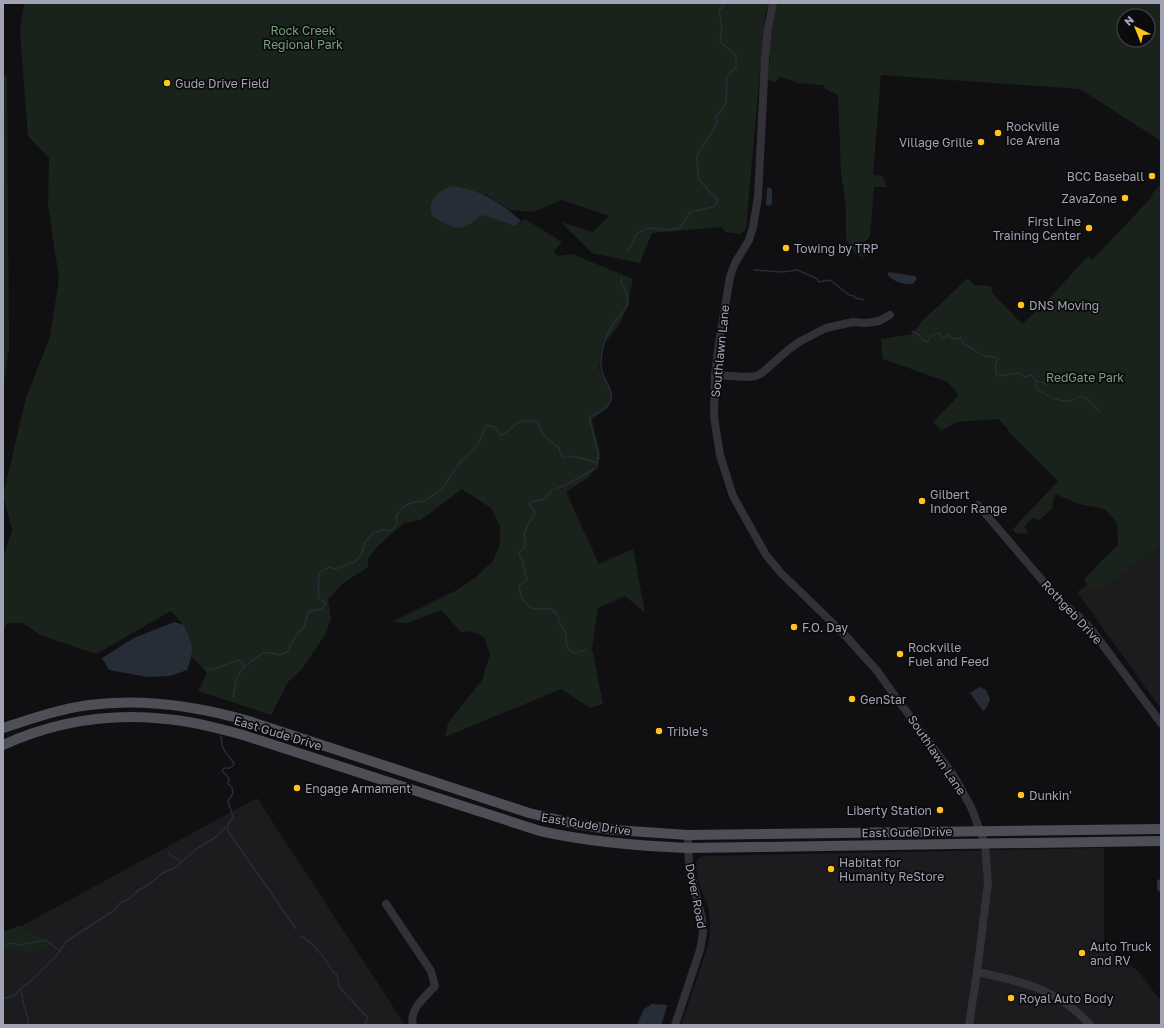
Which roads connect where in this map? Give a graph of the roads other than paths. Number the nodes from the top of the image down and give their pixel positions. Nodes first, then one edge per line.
1 (773, 3) edge
2 (890, 315) dead end
3 (715, 376) junction
4 (978, 505) dead end
5 (88, 705) junction
6 (90, 719) junction
7 (1161, 723) edge
8 (3, 728) edge
9 (3, 745) edge
10 (1161, 829) edge
11 (981, 830) junction
12 (688, 835) junction
13 (1161, 841) edge
14 (985, 844) junction
15 (688, 848) junction
16 (1161, 883) edge
17 (1161, 888) edge
18 (386, 904) dead end
19 (977, 972) junction
20 (413, 1025) edge
21 (675, 1025) edge
22 (969, 1025) edge
23 (1090, 1025) edge

1 - 3 street, Southlawn Lane
2 - 3 street
3 - 11 street, Southlawn Lane
4 - 7 street, Rothgeb Drive
5 - 6 main road
5 - 8 main road, East Gude Drive
5 - 12 main road, East Gude Drive
6 - 9 main road, East Gude Drive
6 - 15 main road, East Gude Drive
10 - 11 main road, East Gude Drive
11 - 12 main road, East Gude Drive
11 - 14 street, Southlawn Lane
12 - 15 street, Dover Road
13 - 14 main road, East Gude Drive
14 - 15 main road, East Gude Drive
14 - 19 street, Southlawn Lane
15 - 21 street, Dover Road
16 - 17 street
18 - 20 street
19 - 22 street, Southlawn Lane
19 - 23 street

